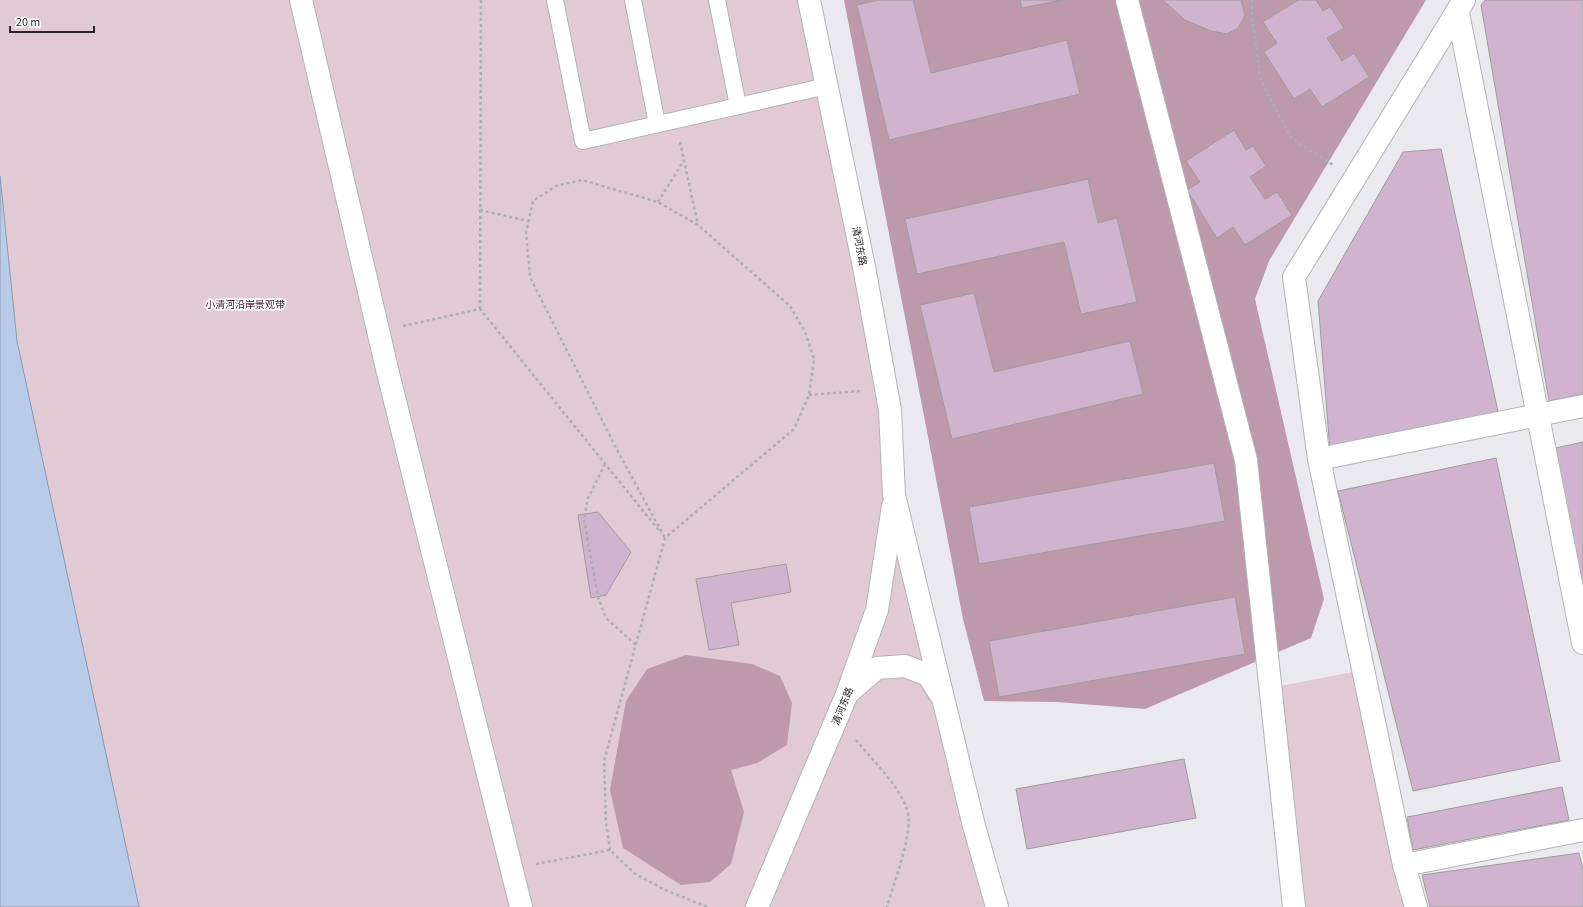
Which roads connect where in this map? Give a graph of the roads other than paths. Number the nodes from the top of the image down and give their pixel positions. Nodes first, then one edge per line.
1 (301, 0) edge
2 (555, 0) edge
3 (633, 0) edge
4 (717, 0) edge
5 (810, 0) edge
6 (1127, 0) edge
7 (1461, 6) edge
8 (827, 86) junction
9 (738, 106) junction
10 (657, 124) junction
11 (1583, 406) edge
12 (1538, 415) junction
13 (1319, 459) junction
14 (894, 495) junction
15 (1583, 643) edge
16 (847, 694) junction
17 (944, 700) junction
18 (1583, 830) edge
19 (1404, 865) junction
20 (522, 907) edge
21 (757, 907) edge
22 (997, 907) edge
23 (1294, 907) edge
24 (1416, 907) edge

1 - 20 street
2 - 10 lane
3 - 10 lane
4 - 9 lane
5 - 8 street, 清河东路
6 - 23 street
7 - 12 street
7 - 13 street
8 - 9 lane
8 - 14 street, 清河东路
9 - 10 lane
11 - 12 street
12 - 13 street
12 - 15 street
13 - 19 street
14 - 16 street, 清河东路
14 - 17 street, 清河东路
16 - 17 street
16 - 21 street, 清河东路
17 - 22 street, 清河东路
18 - 19 street
19 - 24 street

